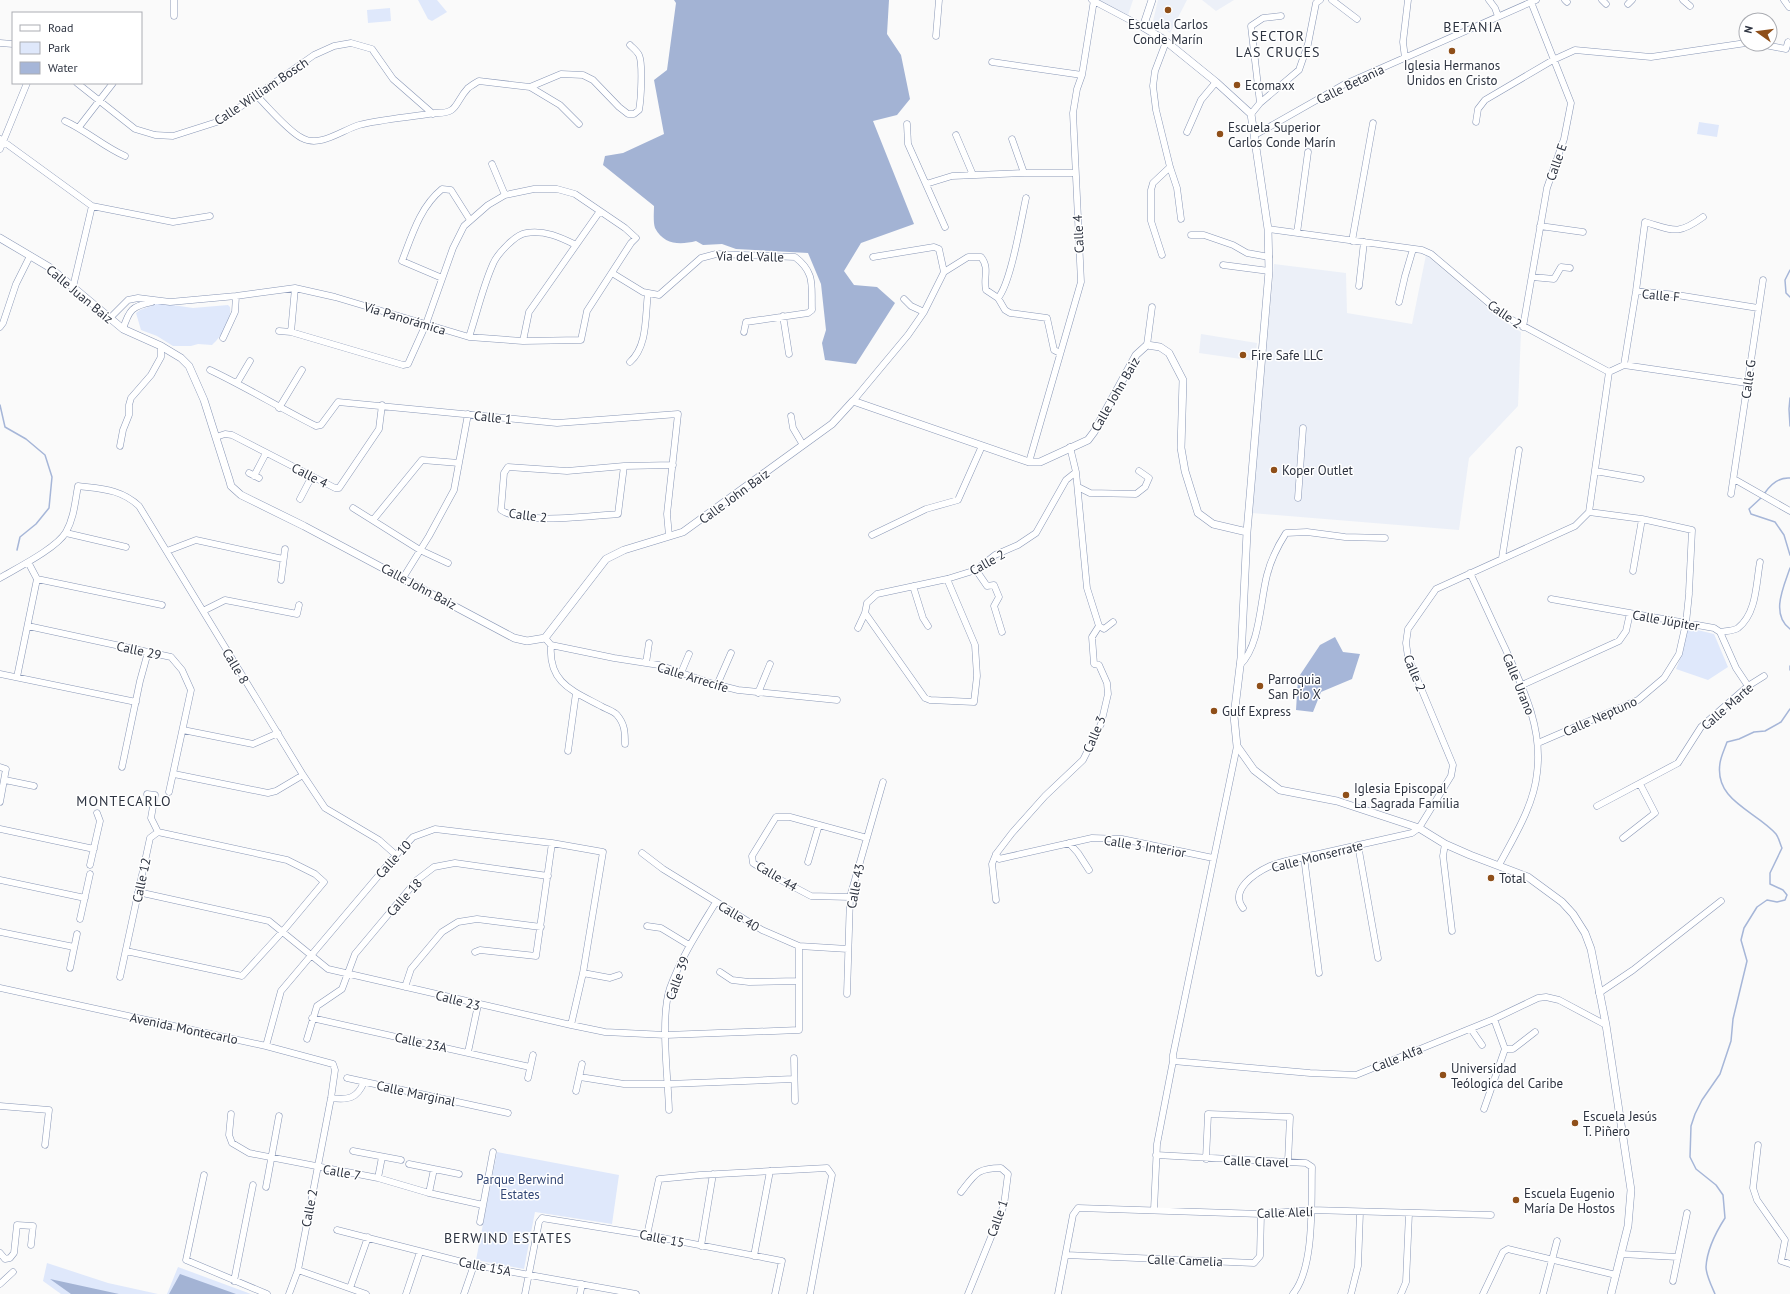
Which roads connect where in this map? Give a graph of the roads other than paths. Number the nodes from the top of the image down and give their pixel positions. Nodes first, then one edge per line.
1 (174, 0) edge
2 (939, 0) edge
3 (1093, 0) edge
4 (1152, 0) edge
5 (1320, 0) edge
6 (1332, 0) edge
7 (1408, 0) edge
8 (1489, 0) edge
9 (1683, 0) edge
10 (1784, 0) edge
11 (1533, 1) edge
12 (1690, 6) dead end
13 (1789, 7) dead end
14 (174, 16) dead end
15 (1281, 16) dead end
16 (1498, 16) junction
17 (1357, 19) dead end
18 (1143, 27) junction
19 (936, 36) dead end
20 (1166, 42) junction
21 (1788, 42) dead end
22 (0, 43) edge
23 (12, 44) edge
24 (1738, 44) edge
25 (630, 45) dead end
26 (1778, 47) edge
27 (1405, 58) junction
28 (1553, 60) junction
29 (992, 62) dead end
30 (1082, 75) junction
31 (1216, 82) junction
32 (27, 84) edge
33 (78, 84) edge
34 (112, 84) edge
35 (530, 87) junction
36 (257, 96) junction
37 (100, 100) junction
38 (1260, 103) junction
39 (433, 114) junction
40 (1251, 114) junction
41 (65, 122) dead end
42 (1476, 122) dead end
43 (1373, 123) dead end
44 (579, 124) dead end
45 (907, 124) dead end
46 (79, 127) junction
47 (1187, 132) dead end
48 (956, 135) dead end
49 (1255, 135) junction
50 (1012, 139) dead end
51 (2, 140) edge
52 (0, 149) edge
53 (1308, 152) dead end
54 (125, 156) dead end
55 (492, 164) dead end
56 (1170, 167) junction
57 (1024, 172) junction
58 (1075, 173) junction
59 (974, 176) junction
60 (926, 184) junction
61 (504, 195) junction
62 (1026, 198) dead end
63 (92, 206) junction
64 (600, 211) junction
65 (210, 216) dead end
66 (1703, 217) dead end
67 (1181, 219) dead end
68 (470, 220) junction
69 (1540, 226) junction
70 (945, 227) dead end
71 (1268, 229) junction
72 (1583, 232) dead end
73 (1296, 234) junction
74 (1191, 235) dead end
75 (0, 238) edge
76 (1352, 241) junction
77 (1364, 242) junction
78 (576, 245) junction
79 (1414, 249) junction
80 (1162, 255) dead end
81 (30, 256) junction
82 (1269, 256) junction
83 (873, 257) dead end
84 (1222, 265) dead end
85 (1570, 268) dead end
86 (1269, 271) junction
87 (944, 272) junction
88 (612, 273) junction
89 (1532, 277) junction
90 (442, 278) junction
91 (1763, 280) dead end
92 (1359, 286) dead end
93 (73, 287) junction
94 (295, 288) junction
95 (1636, 291) junction
96 (648, 293) junction
97 (236, 296) junction
98 (998, 298) junction
99 (904, 299) dead end
100 (125, 301) junction
101 (156, 301) junction
102 (1399, 302) dead end
103 (1152, 307) dead end
104 (1758, 308) junction
105 (130, 312) junction
106 (924, 312) junction
107 (783, 316) junction
108 (110, 318) junction
109 (426, 324) junction
110 (124, 326) junction
111 (0, 327) edge
112 (1523, 327) junction
113 (279, 331) dead end
114 (291, 332) junction
115 (744, 332) dead end
116 (469, 337) junction
117 (223, 338) dead end
118 (523, 341) junction
119 (1147, 345) junction
120 (161, 346) junction
121 (1060, 353) junction
122 (789, 354) dead end
123 (250, 361) dead end
124 (630, 362) dead end
125 (1624, 365) junction
126 (210, 370) dead end
127 (302, 370) dead end
128 (1609, 372) junction
129 (237, 383) junction
130 (1747, 383) junction
131 (853, 400) junction
132 (382, 406) junction
133 (279, 408) junction
134 (468, 414) junction
135 (792, 416) dead end
136 (1303, 428) dead end
137 (216, 437) junction
138 (803, 445) junction
139 (120, 446) dead end
140 (982, 446) junction
141 (1070, 447) junction
142 (1519, 450) dead end
143 (266, 453) junction
144 (1029, 462) junction
145 (459, 464) junction
146 (673, 465) junction
147 (624, 466) junction
148 (1139, 471) dead end
149 (1595, 471) junction
150 (1076, 472) junction
151 (254, 476) dead end
152 (312, 476) junction
153 (1641, 479) dead end
154 (1734, 479) junction
155 (1078, 487) junction
156 (1731, 494) dead end
157 (1298, 498) dead end
158 (301, 499) dead end
159 (353, 508) dead end
160 (1790, 511) edge
161 (1589, 512) junction
162 (1642, 519) junction
163 (373, 520) junction
164 (1247, 532) junction
165 (66, 533) junction
166 (872, 535) dead end
167 (670, 536) junction
168 (1385, 538) dead end
169 (126, 546) dead end
170 (285, 548) dead end
171 (420, 550) junction
172 (167, 551) junction
173 (1502, 558) junction
174 (284, 559) junction
175 (28, 562) junction
176 (1760, 562) dead end
177 (448, 564) dead end
178 (976, 570) junction
179 (1633, 571) dead end
180 (1470, 574) junction
181 (0, 578) edge
182 (402, 578) junction
183 (37, 579) junction
184 (947, 579) junction
185 (281, 580) dead end
186 (913, 586) junction
187 (1551, 599) dead end
188 (162, 605) dead end
189 (299, 605) dead end
190 (203, 611) junction
191 (865, 613) junction
192 (1630, 613) junction
193 (1113, 622) dead end
194 (1686, 623) junction
195 (28, 626) junction
196 (928, 626) dead end
197 (1099, 626) junction
198 (858, 628) dead end
199 (1002, 632) dead end
200 (1720, 632) junction
201 (545, 638) junction
202 (648, 643) dead end
203 (551, 645) junction
204 (148, 652) junction
205 (731, 653) dead end
206 (688, 654) dead end
207 (646, 663) junction
208 (770, 664) dead end
209 (1240, 665) junction
210 (680, 673) junction
211 (0, 674) edge
212 (1764, 676) dead end
213 (17, 677) junction
214 (717, 685) junction
215 (1522, 685) junction
216 (1748, 686) junction
217 (576, 693) junction
218 (758, 694) junction
219 (837, 700) dead end
220 (136, 702) junction
221 (183, 730) junction
222 (278, 733) junction
223 (1538, 743) junction
224 (625, 744) dead end
225 (1237, 746) junction
226 (568, 751) dead end
227 (0, 767) edge
228 (122, 767) dead end
229 (174, 774) junction
230 (303, 776) junction
231 (5, 780) junction
232 (883, 782) dead end
233 (1640, 784) junction
234 (34, 786) dead end
235 (169, 792) dead end
236 (147, 794) dead end
237 (0, 802) edge
238 (1597, 806) dead end
239 (97, 813) dead end
240 (819, 825) junction
241 (1418, 828) junction
242 (0, 829) edge
243 (158, 832) junction
244 (867, 838) junction
245 (1623, 838) dead end
246 (552, 843) junction
247 (1069, 843) junction
248 (1445, 844) junction
249 (1358, 845) junction
250 (94, 849) junction
251 (642, 853) dead end
252 (996, 854) junction
253 (396, 855) junction
254 (1304, 857) junction
255 (1213, 858) junction
256 (808, 862) dead end
257 (90, 865) dead end
258 (1499, 866) junction
259 (1089, 870) dead end
260 (90, 874) dead end
261 (548, 876) junction
262 (0, 880) edge
263 (138, 892) junction
264 (850, 897) junction
265 (85, 898) junction
266 (996, 900) dead end
267 (1721, 901) dead end
268 (716, 902) junction
269 (1243, 908) dead end
270 (80, 919) dead end
271 (647, 926) dead end
272 (541, 927) junction
273 (283, 931) junction
274 (1452, 931) dead end
275 (0, 932) edge
276 (77, 934) dead end
277 (689, 945) junction
278 (799, 946) junction
279 (74, 948) junction
280 (848, 950) junction
281 (126, 951) junction
282 (475, 952) dead end
283 (311, 954) junction
284 (1378, 958) dead end
285 (70, 968) dead end
286 (720, 972) dead end
287 (583, 973) junction
288 (1319, 973) dead end
289 (346, 974) junction
290 (619, 975) dead end
291 (120, 978) dead end
292 (798, 981) junction
293 (405, 987) junction
294 (0, 988) edge
295 (1599, 993) junction
296 (847, 994) dead end
297 (478, 1004) junction
298 (312, 1018) junction
299 (1494, 1019) junction
300 (572, 1025) junction
301 (1606, 1025) junction
302 (1471, 1029) junction
303 (1535, 1032) dead end
304 (666, 1035) junction
305 (308, 1039) dead end
306 (1482, 1045) dead end
307 (266, 1046) junction
308 (1504, 1049) junction
309 (468, 1052) junction
310 (533, 1055) dead end
311 (794, 1058) dead end
312 (1173, 1062) junction
313 (582, 1064) dead end
314 (530, 1067) junction
315 (580, 1077) junction
316 (347, 1078) dead end
317 (528, 1078) dead end
318 (794, 1079) junction
319 (364, 1082) junction
320 (668, 1084) junction
321 (576, 1091) dead end
322 (331, 1098) junction
323 (795, 1101) dead end
324 (0, 1106) edge
325 (1484, 1109) dead end
326 (669, 1110) dead end
327 (508, 1113) dead end
328 (231, 1114) dead end
329 (279, 1116) dead end
330 (45, 1145) dead end
331 (1758, 1145) dead end
332 (353, 1151) dead end
333 (493, 1152) dead end
334 (1156, 1155) junction
335 (382, 1157) junction
336 (271, 1158) junction
337 (1206, 1158) junction
338 (401, 1160) dead end
339 (1288, 1162) junction
340 (409, 1164) dead end
341 (317, 1167) junction
342 (434, 1170) junction
343 (770, 1171) junction
344 (459, 1174) dead end
345 (713, 1174) junction
346 (204, 1175) dead end
347 (378, 1178) junction
348 (253, 1185) dead end
349 (266, 1187) dead end
350 (961, 1192) dead end
351 (429, 1193) junction
352 (483, 1205) junction
353 (1154, 1210) junction
354 (1311, 1210) junction
355 (1360, 1212) junction
356 (1409, 1213) junction
357 (1687, 1213) dead end
358 (1261, 1214) junction
359 (1491, 1215) dead end
360 (480, 1222) dead end
361 (337, 1230) dead end
362 (647, 1235) junction
363 (368, 1237) junction
364 (1557, 1241) dead end
365 (31, 1245) dead end
366 (701, 1246) junction
367 (420, 1252) junction
368 (0, 1253) edge
369 (1621, 1254) junction
370 (1066, 1255) junction
371 (754, 1256) junction
372 (1678, 1256) junction
373 (1552, 1259) junction
374 (1790, 1264) edge
375 (474, 1265) junction
376 (298, 1270) junction
377 (13, 1272) dead end
378 (528, 1274) junction
379 (1616, 1275) junction
380 (234, 1281) junction
381 (1673, 1281) dead end
382 (0, 1284) edge
383 (582, 1284) junction
384 (350, 1288) junction
385 (267, 1294) edge
386 (289, 1294) edge
387 (366, 1294) edge
388 (406, 1294) edge
389 (464, 1294) edge
390 (524, 1294) edge
391 (580, 1294) edge
392 (636, 1294) edge
393 (776, 1294) edge
394 (810, 1294) edge
395 (968, 1294) edge
396 (1058, 1294) edge
397 (1293, 1294) edge
398 (1351, 1294) edge
399 (1401, 1294) edge
400 (1483, 1294) edge
401 (1543, 1294) edge
402 (1611, 1294) edge

1 - 14 street
2 - 19 street
3 - 18 street
3 - 30 street, Calle 4
4 - 18 street
5 - 38 street
6 - 17 street
7 - 27 street
8 - 16 street
9 - 12 street
10 - 13 street
11 - 16 street, Calle Betania
11 - 28 street, Calle E
15 - 38 street
16 - 27 street, Calle Betania
18 - 20 street
20 - 31 street
20 - 56 street
21 - 26 street
22 - 23 street
24 - 28 street
25 - 35 street
27 - 49 street, Calle Betania
28 - 42 street
28 - 69 street, Calle E
29 - 30 street
30 - 58 street, Calle 4
31 - 40 street
31 - 47 street
32 - 51 street
33 - 37 street, Calle William Bosch
34 - 37 street
35 - 39 street
35 - 44 street
36 - 37 street, Calle William Bosch
36 - 39 street
36 - 39 street, Calle William Bosch
37 - 46 street
38 - 40 street
40 - 49 street
41 - 46 street
43 - 76 street
45 - 60 street
46 - 54 street
48 - 59 street
49 - 71 street
50 - 57 street
51 - 52 street
51 - 63 street
53 - 73 street
55 - 61 street
56 - 67 street
56 - 80 street
57 - 58 street
57 - 59 street
58 - 121 street, Calle 4
59 - 60 street
60 - 70 street
61 - 64 street
61 - 68 street
62 - 98 street
63 - 65 street
63 - 93 street
64 - 78 street
64 - 88 street
66 - 95 street
68 - 90 street
68 - 90 street
69 - 72 street
69 - 89 street, Calle E
71 - 73 street, Calle 2
71 - 82 street
73 - 76 street, Calle 2
74 - 82 street
75 - 81 street, Calle Juan Baiz
76 - 77 street, Calle 2
77 - 79 street, Calle 2
77 - 92 street
78 - 116 street
78 - 118 street
79 - 102 street
79 - 112 street, Calle 2
81 - 93 street, Calle Juan Baiz
81 - 111 street
82 - 86 street
83 - 87 street
84 - 86 street
85 - 89 street
86 - 164 street
87 - 98 street
87 - 106 street
88 - 96 street
88 - 118 street, Vía Panorámica
89 - 112 street, Calle E
90 - 109 street
91 - 104 street, Calle G
93 - 108 street, Calle Juan Baiz
94 - 97 street, Vía Panorámica
94 - 109 street, Vía Panorámica
94 - 114 street
95 - 104 street, Calle F
95 - 125 street, Calle F
96 - 107 street, Vía del Valle
96 - 124 street
97 - 101 street, Vía Panorámica
97 - 117 street
98 - 121 street
99 - 106 street
100 - 101 street, Vía Panorámica
100 - 105 street
100 - 108 street
101 - 105 street, Vía Panorámica
101 - 110 street, Vía Panorámica
103 - 119 street
104 - 130 street, Calle G
105 - 110 street
106 - 131 street
107 - 115 street, Vía del Valle
107 - 122 street
108 - 110 street, Calle Juan Baiz
109 - 114 street
109 - 116 street, Vía Panorámica
110 - 120 street, Calle Juan Baiz
112 - 128 street, Calle 2
113 - 114 street
116 - 118 street, Vía Panorámica
119 - 141 street, Calle John Baiz
119 - 164 street, Calle John Baiz
120 - 137 street, Calle John Baiz
120 - 139 street
121 - 144 street, Calle 4
123 - 129 street
125 - 128 street
125 - 130 street
126 - 129 street, Calle 1
127 - 133 street
128 - 149 street
129 - 133 street, Calle 1
130 - 154 street, Calle G
131 - 138 street, Calle John Baiz
131 - 140 street
132 - 133 street, Calle 1
132 - 134 street, Calle 1
132 - 152 street, Calle 4
134 - 145 street
134 - 146 street, Calle 1
135 - 138 street
136 - 157 street
137 - 143 street, Calle 4
137 - 182 street, Calle John Baiz
138 - 167 street, Calle John Baiz
140 - 144 street
140 - 166 street
141 - 144 street, Calle John Baiz
141 - 150 street
142 - 173 street
143 - 151 street
143 - 152 street, Calle 4
145 - 163 street
145 - 171 street
146 - 147 street, Calle 2
146 - 167 street, Calle 1
147 - 147 street, Calle 2
148 - 155 street
149 - 153 street
149 - 161 street
150 - 155 street
150 - 178 street, Calle 2
152 - 158 street
154 - 156 street, Calle G
154 - 160 street
155 - 197 street
159 - 163 street
161 - 162 street
161 - 173 street, Calle 2
162 - 179 street
162 - 194 street, Calle Neptuno
163 - 171 street
164 - 209 street
165 - 169 street
165 - 172 street, Calle 8
165 - 175 street
167 - 201 street, Calle John Baiz
168 - 209 street
170 - 174 street
171 - 177 street
171 - 182 street
172 - 174 street
172 - 190 street, Calle 8
173 - 180 street, Calle 2
174 - 185 street
175 - 181 street
175 - 183 street
176 - 200 street
178 - 184 street, Calle 2
178 - 199 street
180 - 215 street, Calle Urano
180 - 241 street, Calle 2
182 - 201 street, Calle John Baiz
183 - 188 street
183 - 195 street
184 - 186 street, Calle 2
184 - 191 street
186 - 191 street, Calle 2
186 - 196 street
187 - 192 street, Calle Júpiter
189 - 190 street
190 - 222 street, Calle 8
191 - 198 street, Calle 2
192 - 194 street, Calle Júpiter
192 - 215 street
193 - 197 street
194 - 200 street, Calle Júpiter
194 - 223 street, Calle Neptuno
195 - 204 street, Calle 29
195 - 213 street
197 - 252 street, Calle 3
200 - 216 street
201 - 203 street
202 - 207 street
203 - 207 street, Calle Arrecife
203 - 217 street
204 - 220 street
204 - 221 street, Calle 29
205 - 214 street
206 - 210 street
207 - 210 street, Calle Arrecife
208 - 218 street
209 - 225 street
210 - 214 street, Calle Arrecife
211 - 213 street
212 - 216 street, Calle Marte
213 - 220 street
214 - 218 street, Calle Arrecife
215 - 223 street, Calle Urano
216 - 233 street, Calle Marte
217 - 224 street
217 - 226 street
218 - 219 street, Calle Arrecife
220 - 228 street
221 - 222 street
221 - 229 street, Calle 29
222 - 230 street, Calle 8
223 - 258 street, Calle Urano
225 - 241 street
225 - 255 street
227 - 231 street
229 - 230 street
229 - 235 street, Calle 29
230 - 253 street, Calle 8
231 - 234 street
231 - 237 street
232 - 244 street, Calle 43
233 - 238 street, Calle Marte
233 - 245 street
236 - 243 street
239 - 250 street
240 - 244 street, Calle 44
240 - 256 street
240 - 264 street, Calle 44
241 - 248 street
241 - 249 street, Calle Monserrate
242 - 250 street
243 - 263 street, Calle 12
243 - 273 street
244 - 264 street, Calle 43
246 - 253 street, Calle 10
246 - 261 street
246 - 287 street, Calle 10
247 - 252 street, Calle 3 Interior
247 - 255 street, Calle 3 Interior
247 - 259 street
248 - 258 street
248 - 274 street
249 - 254 street, Calle Monserrate
249 - 284 street
250 - 257 street
251 - 268 street, Calle 40
252 - 266 street
253 - 283 street, Calle 10
254 - 269 street, Calle Monserrate
254 - 288 street
255 - 312 street
258 - 295 street
260 - 265 street
261 - 272 street
261 - 289 street, Calle 18
262 - 265 street
263 - 273 street, Calle 23
263 - 281 street, Calle 12
264 - 280 street, Calle 43
265 - 270 street
267 - 295 street
268 - 277 street, Calle 39
268 - 278 street, Calle 40
271 - 277 street
272 - 282 street
272 - 293 street
273 - 281 street
273 - 283 street, Calle 23
275 - 279 street
276 - 279 street
277 - 304 street, Calle 39
278 - 280 street, Calle 40
278 - 292 street
279 - 285 street
280 - 296 street, Calle 43
281 - 291 street, Calle 12
283 - 289 street, Calle 23
283 - 307 street, Calle 10
286 - 292 street
287 - 290 street
287 - 300 street
289 - 293 street, Calle 23
289 - 298 street, Calle 18
292 - 304 street, Calle 23
293 - 297 street, Calle 23
294 - 307 street, Avenida Montecarlo
295 - 301 street
297 - 300 street, Calle 23
297 - 309 street
298 - 305 street
298 - 309 street, Calle 23A
299 - 301 street, Calle Alfa
299 - 302 street, Calle Alfa
299 - 308 street
300 - 304 street, Calle 23
301 - 369 street
302 - 306 street
302 - 312 street, Calle Alfa
303 - 308 street
304 - 320 street, Calle 39
307 - 322 street, Avenida Montecarlo
308 - 325 street
309 - 314 street, Calle 23A
310 - 314 street
311 - 318 street
312 - 334 street
313 - 315 street
314 - 317 street
315 - 320 street
315 - 321 street
316 - 319 street
318 - 320 street
318 - 323 street
319 - 322 street, Calle Marginal
319 - 327 street, Calle Marginal
320 - 326 street, Calle 39
322 - 341 street, Calle 2
324 - 330 street
328 - 336 street, Calle 7
329 - 336 street
331 - 374 street
332 - 335 street
333 - 352 street
334 - 337 street, Calle Clavel
334 - 353 street
335 - 338 street
335 - 347 street
336 - 341 street, Calle 7
336 - 349 street
337 - 339 street, Calle Clavel
337 - 339 street
339 - 354 street, Calle Clavel
340 - 342 street
341 - 347 street, Calle 7
341 - 376 street, Calle 2
342 - 344 street
342 - 351 street
343 - 345 street
343 - 371 street
343 - 394 street
345 - 362 street
345 - 366 street
346 - 380 street
347 - 351 street, Calle 7
348 - 380 street
350 - 395 street, Calle 1
351 - 352 street, Calle 7
352 - 360 street
353 - 358 street, Calle Alelí
353 - 370 street, Calle Alelí
354 - 355 street, Calle Alelí
354 - 358 street, Calle Alelí
354 - 397 street
355 - 356 street, Calle Alelí
355 - 398 street
356 - 359 street, Calle Alelí
356 - 399 street
357 - 372 street
358 - 370 street, Calle Camelia
361 - 363 street, Calle 15A
362 - 366 street, Calle 15
362 - 378 street, Calle 15
363 - 367 street, Calle 15A
363 - 384 street
364 - 373 street
365 - 368 street
366 - 371 street, Calle 15
367 - 375 street, Calle 15A
367 - 388 street
369 - 372 street
369 - 379 street
370 - 396 street
371 - 393 street, Calle 15
372 - 381 street
373 - 379 street
373 - 400 street
373 - 401 street
375 - 378 street, Calle 15A
375 - 389 street
376 - 384 street
376 - 386 street, Calle 2
377 - 382 street
378 - 383 street, Calle 15A
378 - 390 street
379 - 402 street
380 - 385 street
383 - 391 street
383 - 392 street, Calle 15A
384 - 387 street

